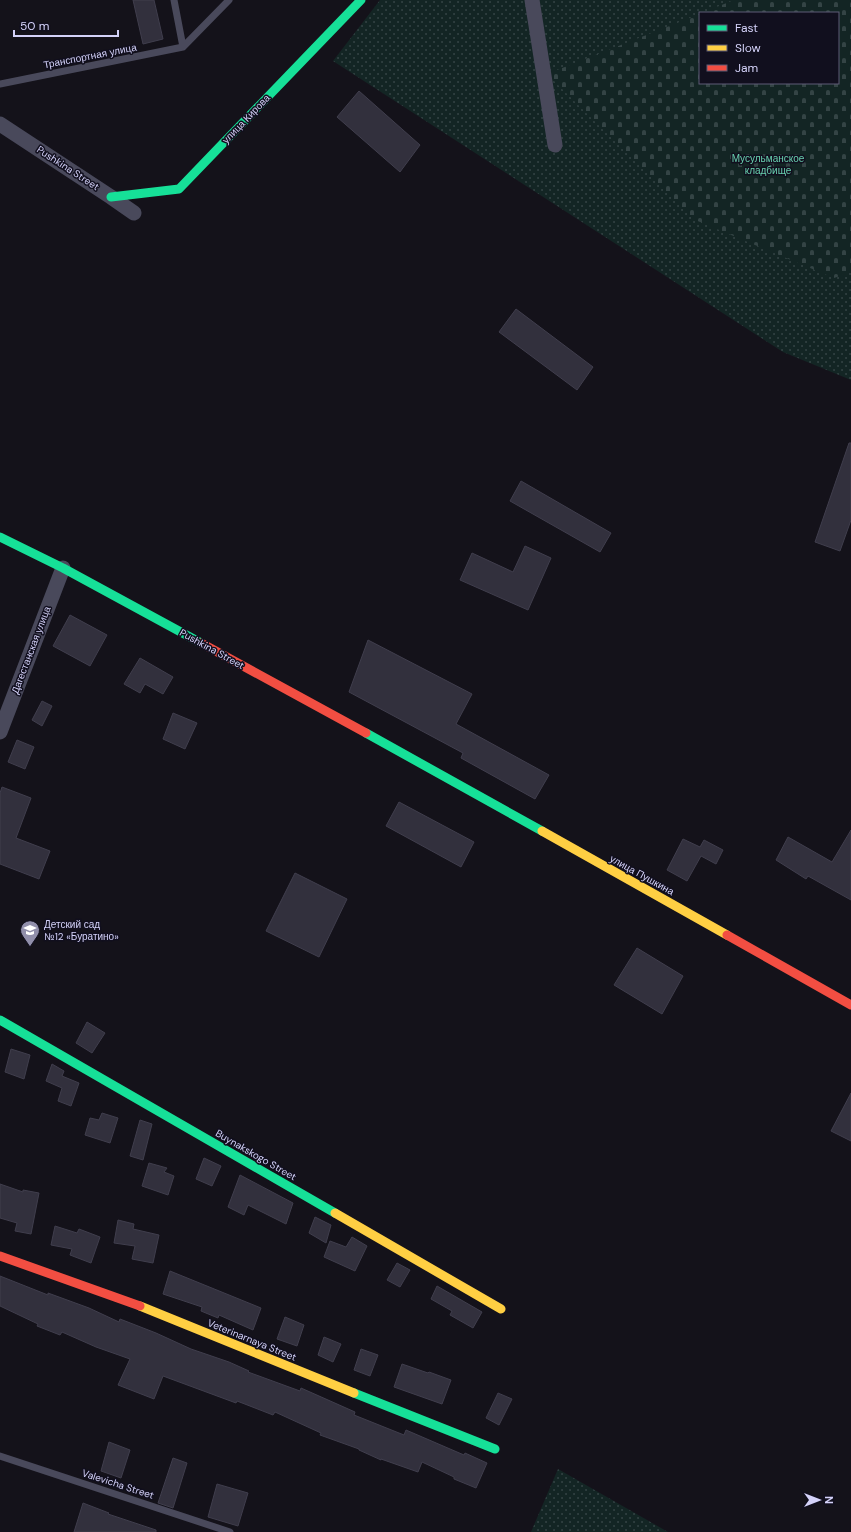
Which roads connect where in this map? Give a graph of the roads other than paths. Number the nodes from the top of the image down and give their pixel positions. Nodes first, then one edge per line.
1 (174, 0) edge
2 (228, 0) edge
3 (361, 0) edge
4 (532, 0) edge
5 (183, 47) junction
6 (0, 84) edge
7 (0, 124) edge
8 (555, 145) dead end
9 (112, 197) junction
10 (134, 214) dead end
11 (0, 537) edge
12 (63, 568) junction
13 (0, 732) edge
14 (851, 1005) edge
15 (0, 1020) edge
16 (0, 1256) edge
17 (501, 1309) dead end
18 (495, 1449) dead end
19 (0, 1456) edge
20 (230, 1532) edge

1 - 5 lane
2 - 5 lane
3 - 9 street, улица Кирова
4 - 8 street
5 - 6 lane, Транспортная улица
7 - 9 street, Pushkina Street
9 - 10 street, Pushkina Street
11 - 12 street, Pushkina Street
12 - 13 street, Дагестанская улица
12 - 14 street, Pushkina Street
15 - 17 street, Buynakskogo Street
16 - 18 street, Veterinarnaya Street
19 - 20 lane, Valevicha Street

